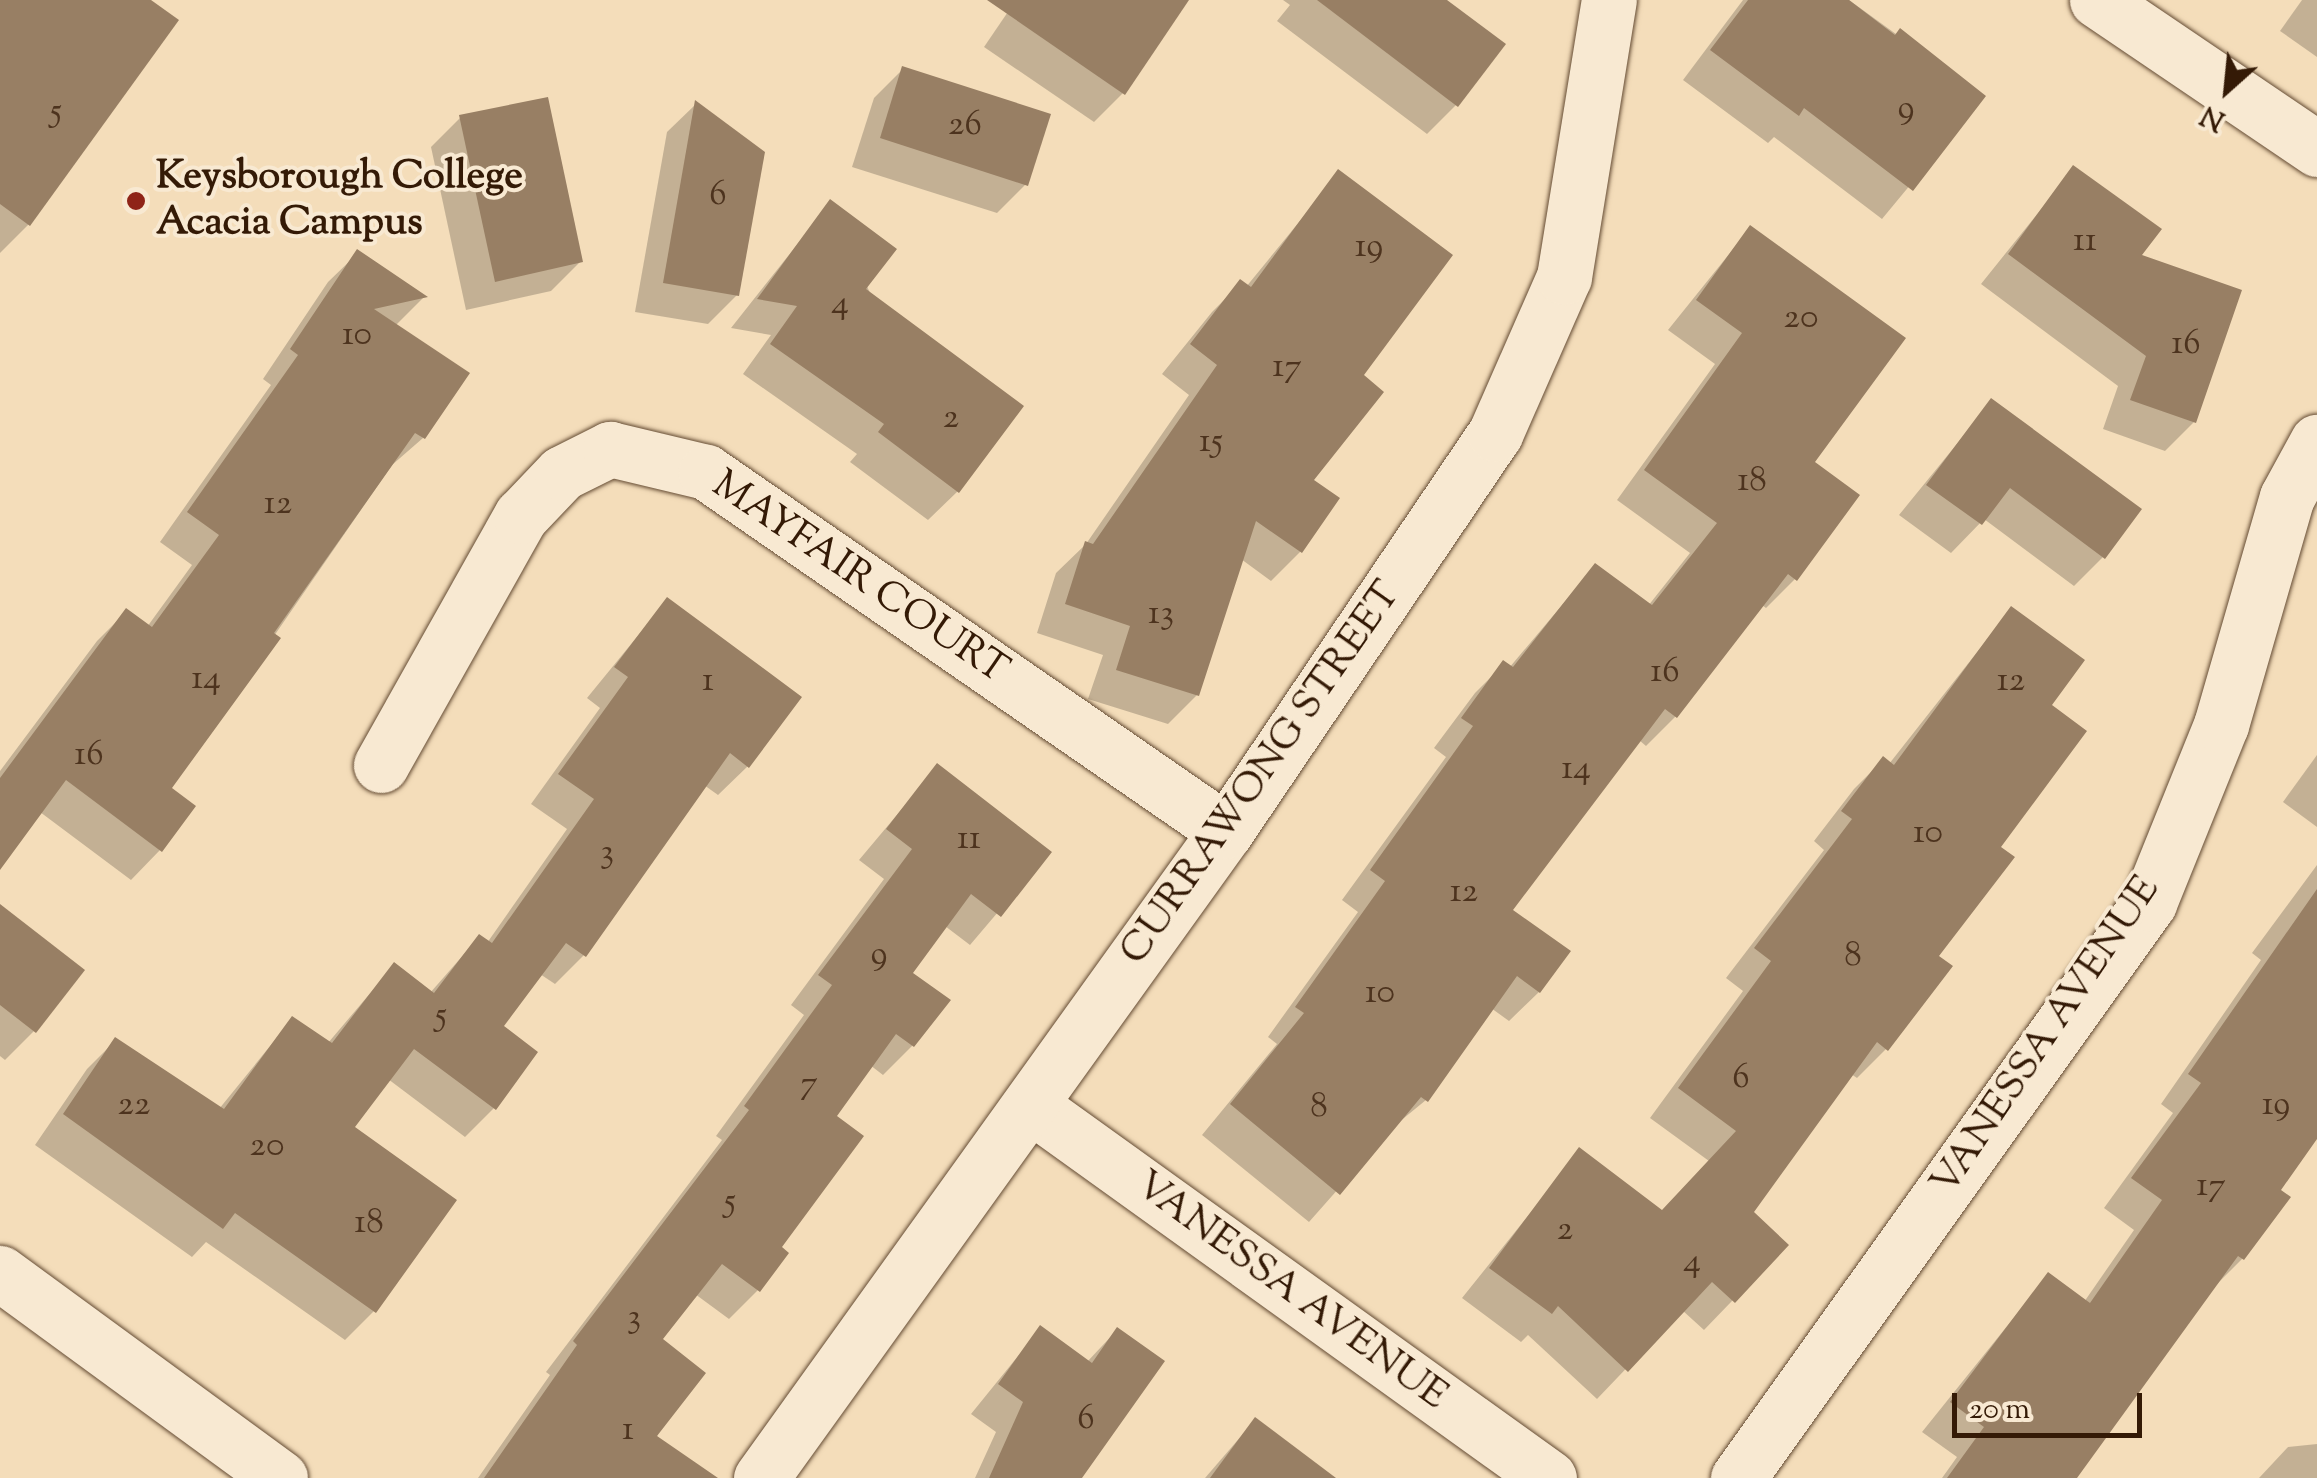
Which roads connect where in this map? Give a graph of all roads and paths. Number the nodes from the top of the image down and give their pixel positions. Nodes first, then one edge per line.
1 (1610, 0) edge
2 (2098, 0) edge
3 (2317, 150) edge
4 (2317, 442) edge
5 (380, 765) dead end
6 (1226, 831) junction
7 (1030, 1105) junction
8 (0, 1273) edge
9 (280, 1478) edge
10 (761, 1478) edge
11 (1549, 1478) edge
12 (1738, 1478) edge

1 - 6 street, CURRAWONG STREET
2 - 3 street
4 - 12 street, VANESSA AVENUE
5 - 6 street, MAYFAIR COURT
6 - 7 street, CURRAWONG STREET
7 - 10 street, CURRAWONG STREET
7 - 11 street, VANESSA AVENUE
8 - 9 street

